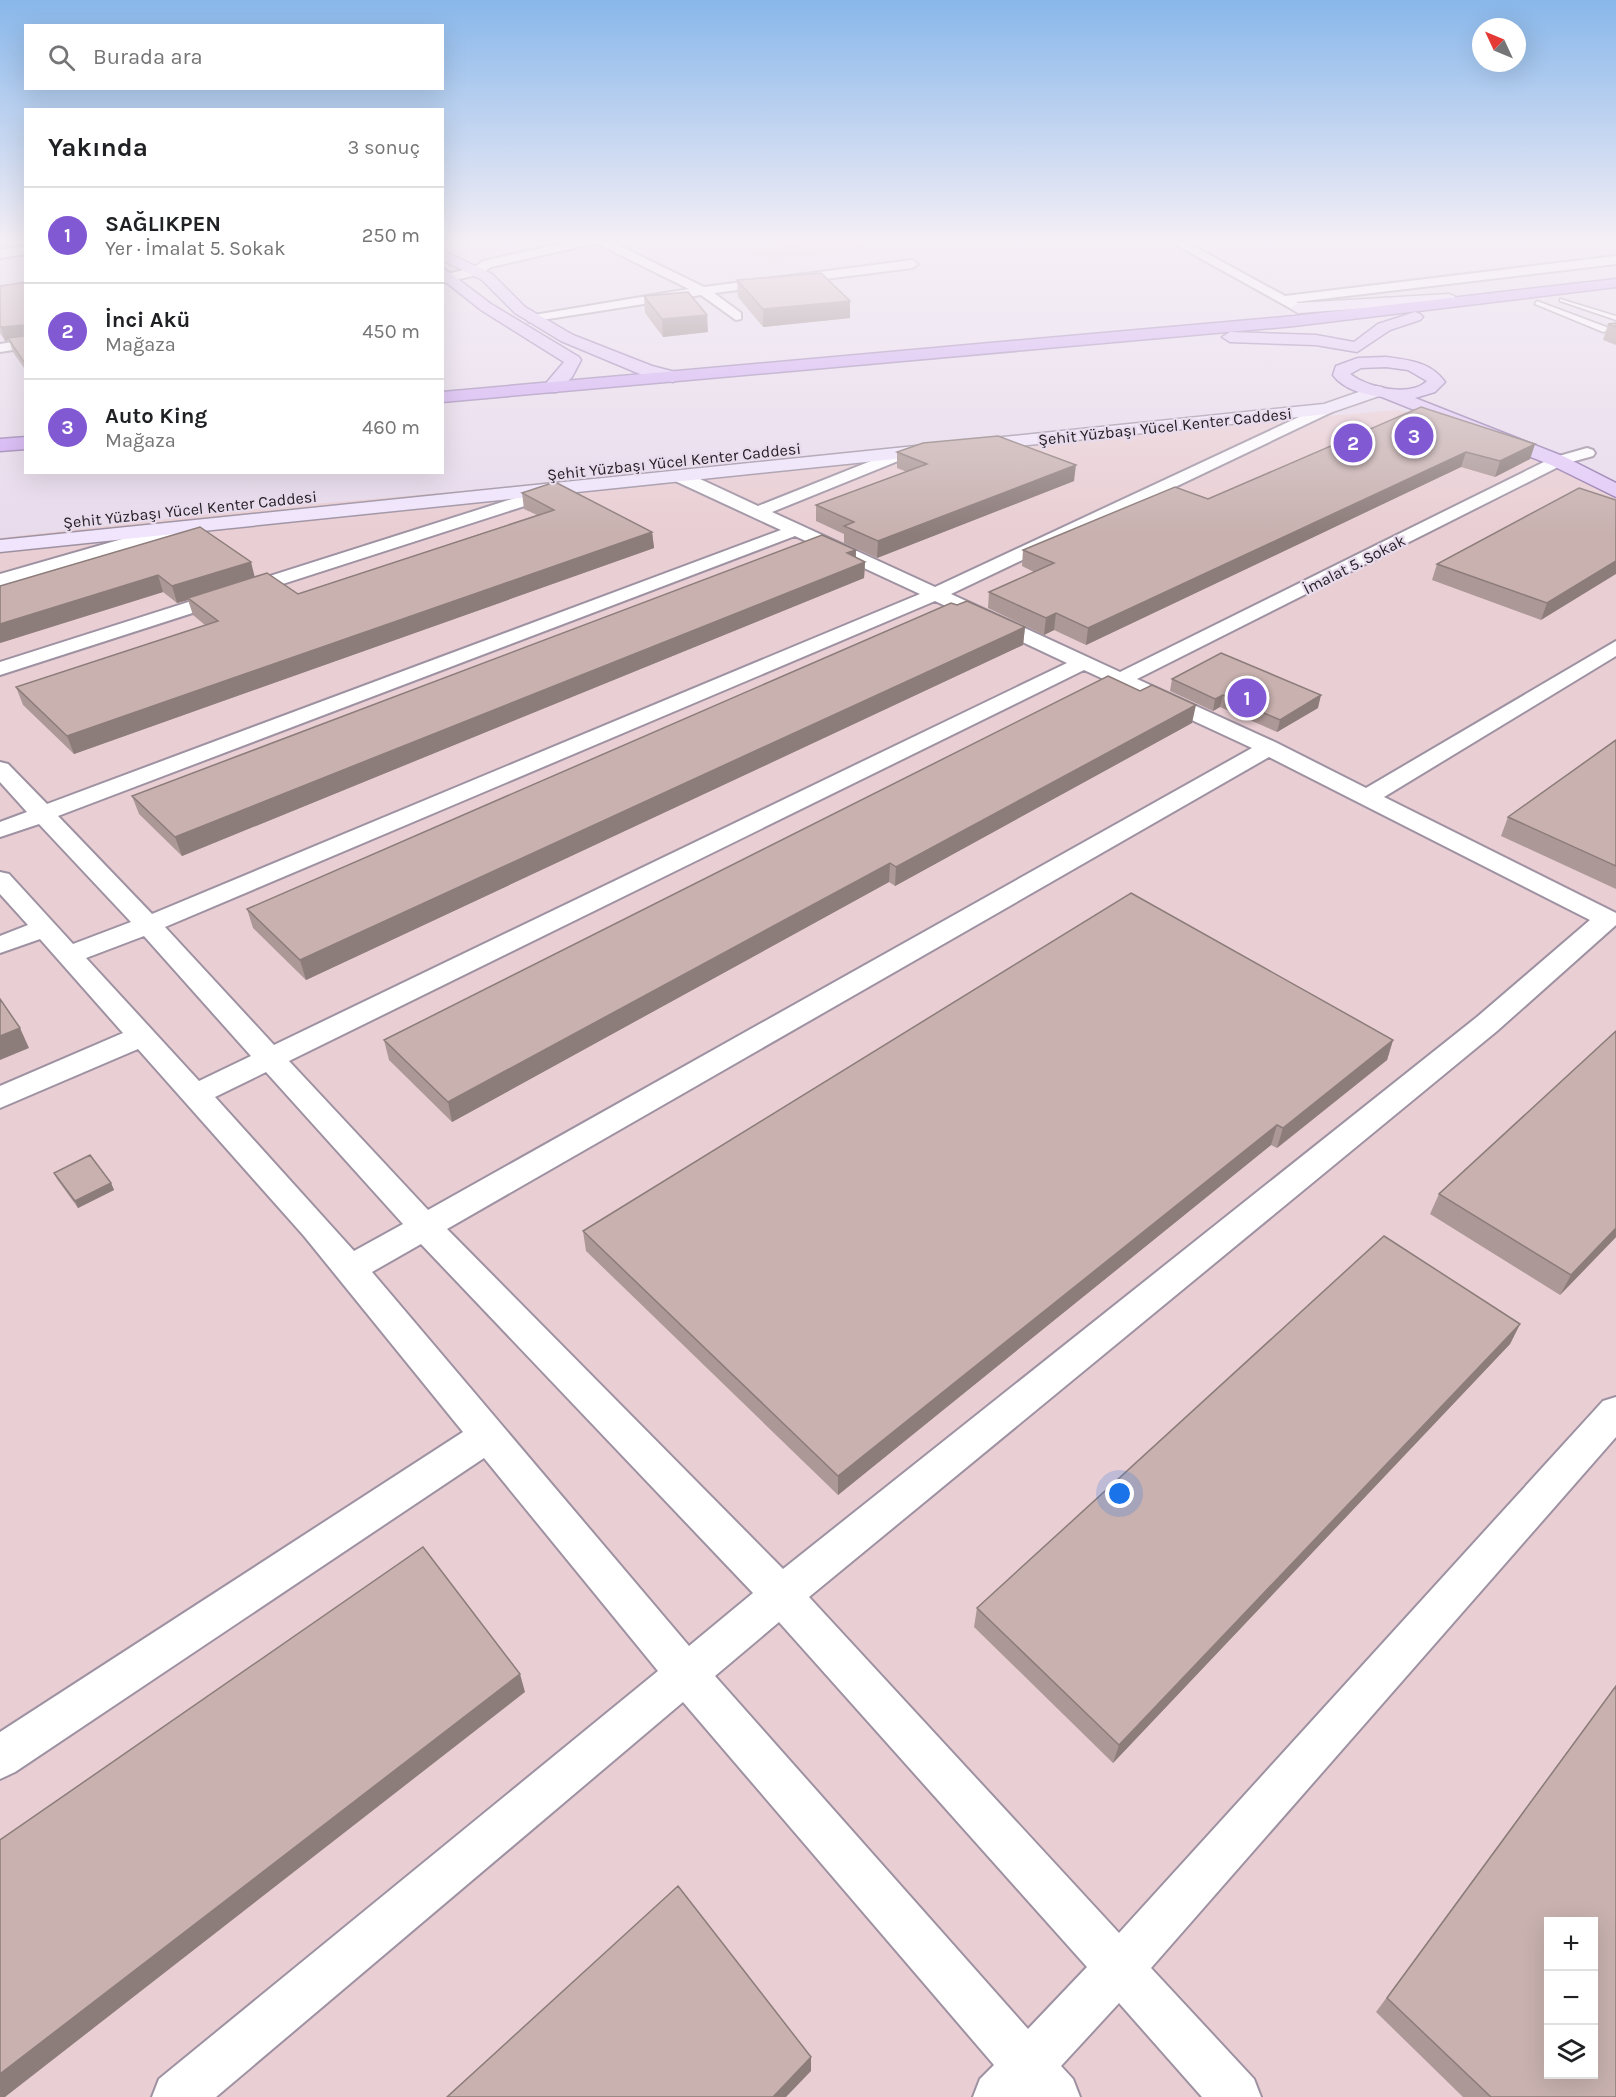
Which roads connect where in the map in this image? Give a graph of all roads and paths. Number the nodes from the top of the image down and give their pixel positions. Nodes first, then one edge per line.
1 (538, 339) edge
2 (569, 339) edge
3 (1089, 339) edge
4 (1209, 339) edge
5 (1283, 339) edge
6 (1347, 339) edge
7 (1368, 339) edge
8 (24, 344) edge
9 (1357, 347) junction
10 (0, 348) edge
11 (1372, 362) junction
12 (673, 377) junction
13 (551, 388) junction
14 (1310, 392) dead end
15 (1381, 392) junction
16 (444, 397) edge
17 (444, 407) edge
18 (1327, 409) junction
19 (0, 429) edge
20 (24, 430) edge
21 (24, 430) edge
22 (0, 434) edge
23 (24, 443) edge
24 (1565, 443) dead end
25 (0, 446) edge
26 (1587, 453) junction
27 (902, 454) junction
28 (1558, 461) junction
29 (1606, 462) dead end
30 (679, 476) junction
31 (559, 489) junction
32 (1616, 491) edge
33 (758, 512) junction
34 (0, 528) edge
35 (178, 528) junction
36 (796, 530) junction
37 (0, 546) edge
38 (0, 580) edge
39 (936, 594) junction
40 (1616, 647) edge
41 (1085, 662) junction
42 (0, 669) edge
43 (1122, 679) junction
44 (1269, 748) junction
45 (0, 769) edge
46 (1368, 797) junction
47 (43, 814) junction
48 (0, 830) edge
49 (0, 879) edge
50 (1611, 921) edge
51 (148, 925) junction
52 (56, 941) junction
53 (0, 945) edge
54 (142, 1036) junction
55 (269, 1058) junction
56 (195, 1095) junction
57 (0, 1098) edge
58 (424, 1226) junction
59 (350, 1269) junction
60 (1616, 1412) edge
61 (488, 1435) junction
62 (781, 1595) junction
63 (686, 1674) junction
64 (0, 1757) edge
65 (1119, 1968) junction
66 (1027, 2065) junction
67 (177, 2097) edge
68 (998, 2097) edge
69 (1054, 2097) edge
70 (1236, 2097) edge

1 - 13 main road
2 - 12 main road
3 - 12 highway
4 - 17 highway
5 - 9 main road
6 - 9 main road
7 - 9 main road
8 - 10 street
9 - 11 main road
11 - 15 main road
11 - 15 main road
12 - 13 highway
13 - 16 highway
14 - 34 street, Şehit Yüzbaşı Yücel Kenter Caddesi
15 - 18 street, Şehit Yüzbaşı Yücel Kenter Caddesi
15 - 28 main road
18 - 27 street, Şehit Yüzbaşı Yücel Kenter Caddesi
18 - 39 street
19 - 20 highway
21 - 22 highway
23 - 25 highway
24 - 26 main road
26 - 28 street, İmalat 5. Sokak
26 - 29 main road
27 - 30 street, Şehit Yüzbaşı Yücel Kenter Caddesi
27 - 33 street
28 - 32 main road
28 - 43 street, İmalat 5. Sokak
30 - 31 street, Şehit Yüzbaşı Yücel Kenter Caddesi
30 - 33 street
31 - 35 street, Şehit Yüzbaşı Yücel Kenter Caddesi
31 - 42 street
33 - 36 street
35 - 37 street, Şehit Yüzbaşı Yücel Kenter Caddesi
35 - 38 street
36 - 39 street
36 - 47 street
39 - 41 street
39 - 51 street
40 - 46 street
41 - 43 street
41 - 55 street
43 - 44 street
44 - 46 street
44 - 58 street
45 - 47 street
46 - 50 street
47 - 48 street
47 - 51 street
49 - 52 street
50 - 62 street
51 - 52 street
51 - 55 street
52 - 53 street
52 - 54 street
54 - 56 street
54 - 57 street
55 - 56 street
55 - 58 street
56 - 59 street
58 - 59 street
58 - 62 street
59 - 61 street
60 - 65 street
61 - 63 street
61 - 64 street
62 - 63 street
62 - 65 street
63 - 66 street
63 - 67 street
65 - 66 street
65 - 70 street
66 - 68 street
66 - 69 street

